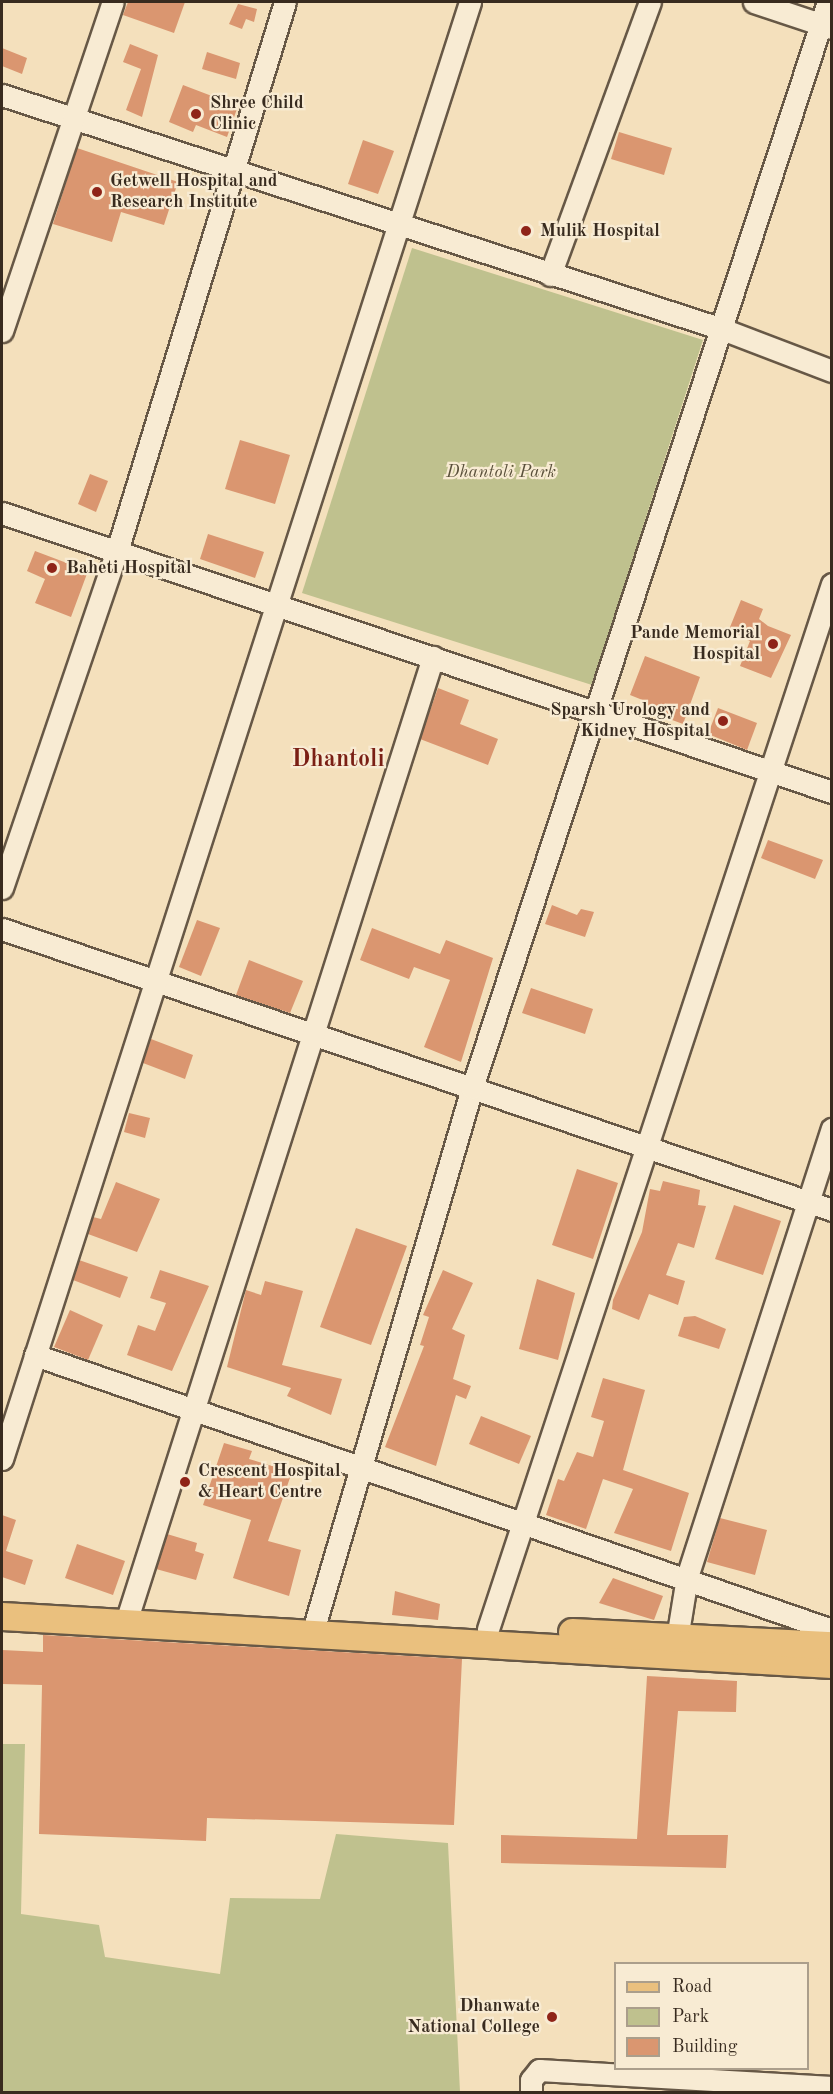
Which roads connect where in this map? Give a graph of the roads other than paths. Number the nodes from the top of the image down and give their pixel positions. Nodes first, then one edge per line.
1 (113, 2) edge
2 (285, 2) edge
3 (470, 2) edge
4 (650, 2) edge
5 (754, 2) edge
6 (828, 2) edge
7 (826, 26) edge
8 (2, 95) edge
9 (74, 118) junction
10 (235, 170) junction
11 (397, 226) junction
12 (550, 275) junction
13 (722, 329) junction
14 (2, 331) edge
15 (831, 371) edge
16 (2, 513) edge
17 (117, 551) junction
18 (831, 584) edge
19 (278, 607) junction
20 (433, 657) junction
21 (599, 711) junction
22 (770, 772) junction
23 (831, 792) edge
24 (2, 888) edge
25 (2, 929) edge
26 (156, 981) junction
27 (315, 1035) junction
28 (472, 1088) junction
29 (831, 1129) edge
30 (646, 1146) junction
31 (808, 1202) junction
32 (831, 1210) edge
33 (35, 1355) junction
34 (194, 1408) junction
35 (2, 1459) edge
36 (360, 1463) junction
37 (524, 1521) junction
38 (687, 1577) junction
39 (2, 1599) edge
40 (128, 1614) junction
41 (2, 1616) edge
42 (313, 1626) junction
43 (488, 1629) junction
44 (831, 1630) edge
45 (831, 1645) edge
46 (675, 1646) junction
47 (831, 1664) edge
48 (831, 2086) edge
49 (531, 2092) edge

1 - 9 street
2 - 10 street
3 - 11 street
4 - 12 street
5 - 7 street
6 - 7 street
7 - 13 street
8 - 9 street
9 - 10 street
9 - 14 street
10 - 11 street
10 - 17 street
11 - 12 street
11 - 19 street
12 - 13 street
13 - 15 street
13 - 21 street
16 - 17 street
17 - 19 street
17 - 24 street
18 - 22 street
19 - 20 street
19 - 26 street
20 - 21 street
20 - 27 street
21 - 22 street
21 - 28 street
22 - 23 street
22 - 30 street
25 - 26 street
26 - 27 street
26 - 33 street
27 - 28 street
27 - 34 street
28 - 30 street
28 - 36 street
29 - 31 street
30 - 31 street
30 - 37 street
31 - 32 street
31 - 38 street
33 - 34 street
33 - 35 street
34 - 36 street
34 - 40 street
36 - 37 street
36 - 42 street
37 - 38 street
37 - 43 street
38 - 44 street
38 - 46 street
39 - 40 main road
40 - 41 main road
40 - 42 main road
42 - 43 main road
42 - 46 main road
43 - 46 main road
45 - 46 main road
46 - 47 main road
48 - 49 street

